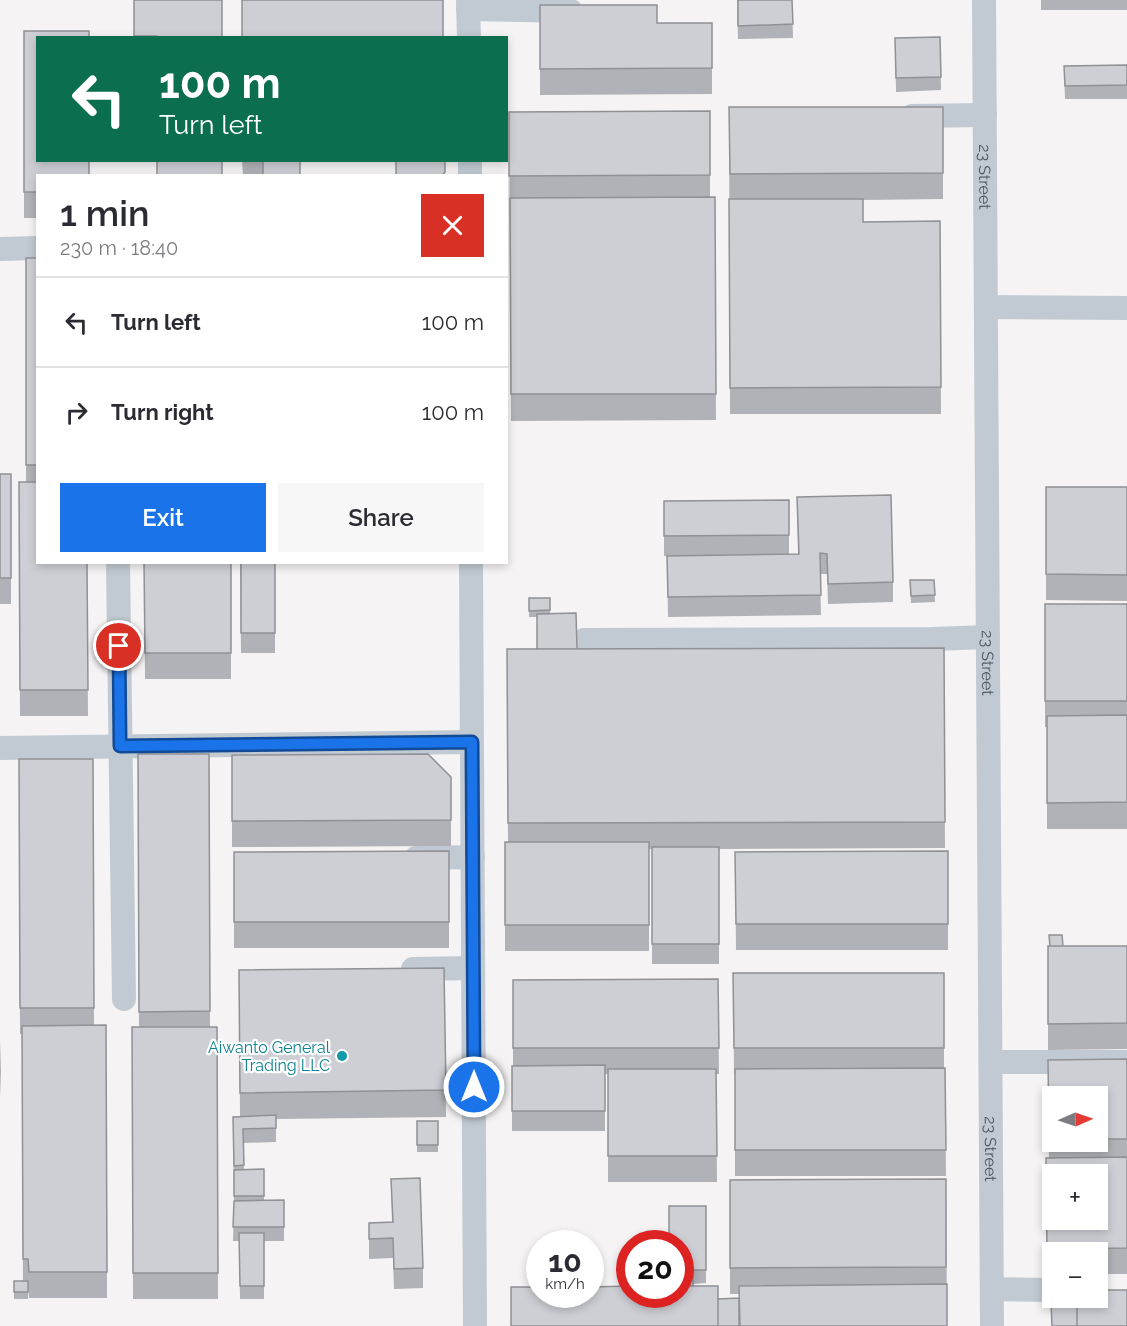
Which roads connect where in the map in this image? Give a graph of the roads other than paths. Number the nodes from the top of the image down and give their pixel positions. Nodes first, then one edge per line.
1 (984, 0) edge
2 (468, 5) edge
3 (598, 12) edge
4 (469, 36) edge
5 (985, 115) junction
6 (893, 117) edge
7 (36, 248) edge
8 (0, 249) edge
9 (986, 307) junction
10 (1127, 309) edge
11 (118, 564) edge
12 (471, 564) edge
13 (988, 637) junction
14 (584, 640) dead end
15 (472, 742) junction
16 (120, 746) junction
17 (0, 747) edge
18 (473, 857) junction
19 (398, 858) edge
20 (474, 968) junction
21 (392, 969) edge
22 (124, 999) dead end
23 (991, 1062) junction
24 (1127, 1062) edge
25 (992, 1289) junction
26 (1042, 1290) edge
27 (476, 1326) edge
28 (992, 1326) edge

1 - 5 street, 23 Street
2 - 3 street
2 - 4 street
5 - 6 street
5 - 9 street, 23 Street
7 - 8 street
9 - 10 street
9 - 13 street, 23 Street
11 - 16 street
12 - 15 street
13 - 14 street
13 - 23 street, 23 Street
15 - 16 street
15 - 18 street
16 - 17 street
16 - 22 street
18 - 19 street
18 - 20 street
20 - 21 street
20 - 27 street
23 - 24 street
23 - 25 street, 23 Street
25 - 26 street
25 - 28 street, 23 Street

